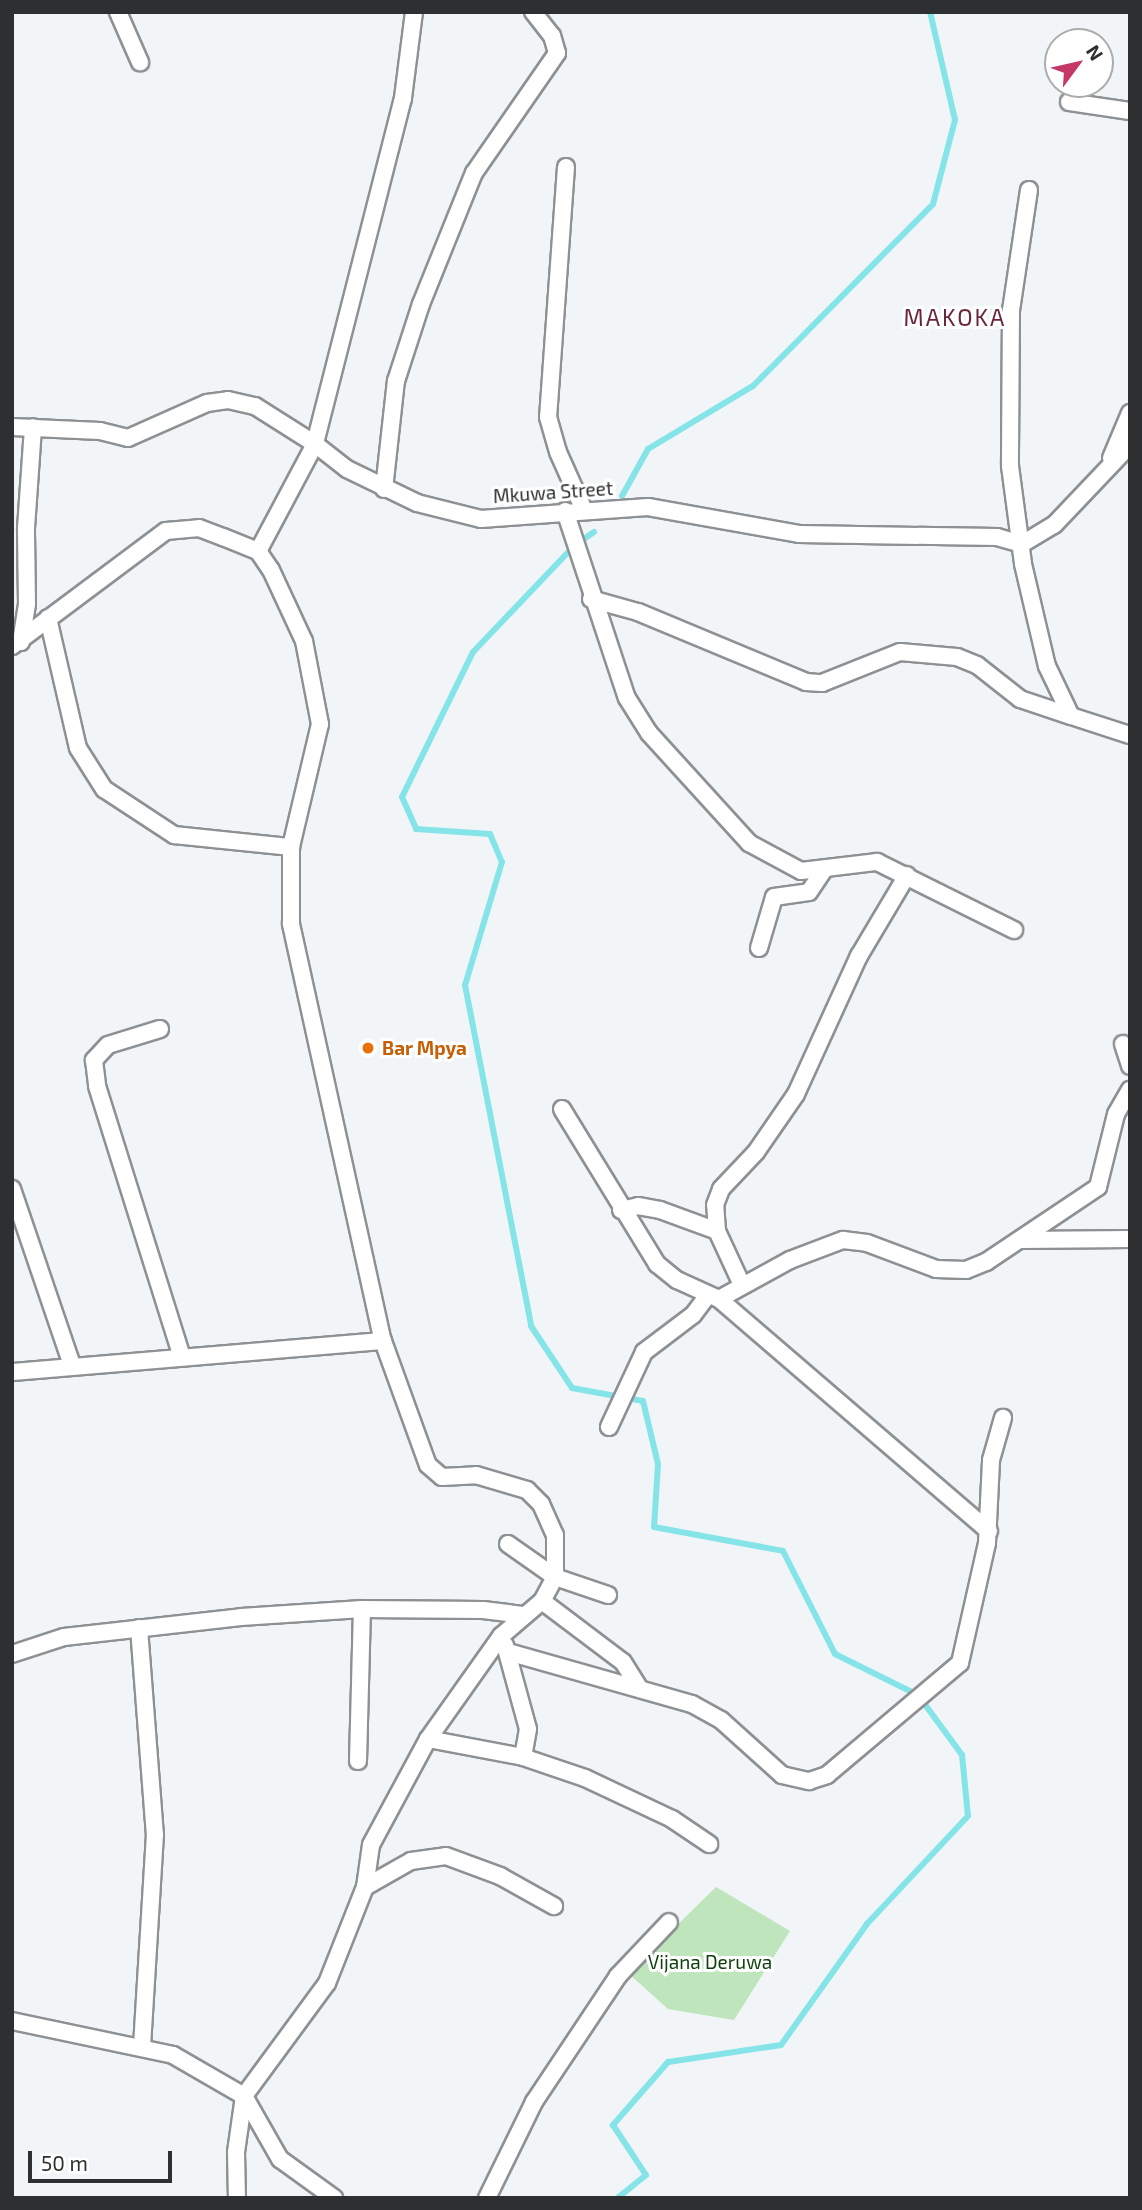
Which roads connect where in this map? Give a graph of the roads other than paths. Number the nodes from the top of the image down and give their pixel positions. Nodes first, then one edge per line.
1 (118, 12) edge
2 (414, 12) edge
3 (533, 12) edge
4 (139, 62) dead end
5 (1069, 103) dead end
6 (1130, 111) edge
7 (566, 167) dead end
8 (1029, 190) dead end
9 (1130, 413) edge
10 (12, 427) edge
11 (33, 427) junction
12 (315, 444) junction
13 (1130, 445) edge
14 (1108, 464) junction
15 (384, 489) junction
16 (584, 510) junction
17 (565, 511) junction
18 (1023, 544) junction
19 (258, 551) junction
20 (591, 599) junction
21 (48, 618) junction
22 (17, 644) edge
23 (1071, 716) junction
24 (1130, 735) edge
25 (290, 847) junction
26 (824, 870) junction
27 (907, 875) junction
28 (1014, 930) dead end
29 (759, 948) dead end
30 (160, 1029) dead end
31 (1128, 1045) edge
32 (1130, 1066) edge
33 (1130, 1090) edge
34 (562, 1109) dead end
35 (12, 1189) edge
36 (621, 1210) junction
37 (717, 1231) junction
38 (1130, 1239) edge
39 (1021, 1240) junction
40 (742, 1285) junction
41 (713, 1297) junction
42 (383, 1341) junction
43 (182, 1357) junction
44 (72, 1365) junction
45 (12, 1372) edge
46 (1003, 1418) dead end
47 (609, 1427) dead end
48 (989, 1531) junction
49 (508, 1544) dead end
50 (555, 1577) junction
51 (608, 1595) dead end
52 (542, 1601) junction
53 (362, 1609) junction
54 (521, 1615) junction
55 (139, 1628) junction
56 (501, 1636) junction
57 (508, 1652) junction
58 (12, 1654) edge
59 (639, 1688) junction
60 (428, 1739) junction
61 (523, 1757) junction
62 (358, 1761) dead end
63 (709, 1844) dead end
64 (365, 1887) junction
65 (554, 1906) dead end
66 (669, 1922) dead end
67 (12, 2021) edge
68 (142, 2048) junction
69 (244, 2096) junction
70 (237, 2198) edge
71 (334, 2198) edge
72 (487, 2198) edge

1 - 4 street
2 - 12 street
3 - 15 street
5 - 6 street
7 - 16 street
8 - 18 street
9 - 14 street
10 - 11 street, Mkuwa Street
11 - 12 street, Mkuwa Street
11 - 22 street
12 - 15 street, Mkuwa Street
12 - 19 street
13 - 14 street
14 - 18 street
15 - 17 street, Mkuwa Street
16 - 17 street, Mkuwa Street
16 - 18 street, Mkuwa Street
17 - 20 street
18 - 23 street
19 - 21 street
19 - 25 street
20 - 23 street
20 - 26 street
21 - 22 street
21 - 25 street
23 - 24 street
25 - 42 street
26 - 27 street
26 - 29 street
27 - 28 street
27 - 37 street
30 - 43 street
31 - 32 street
33 - 39 street
34 - 36 street
35 - 44 street
36 - 37 street
36 - 41 street
37 - 40 street
38 - 39 street
39 - 40 street
40 - 41 street
41 - 47 street
41 - 48 street
42 - 43 street
42 - 50 street
43 - 44 street
44 - 45 street
46 - 48 street
48 - 59 street
49 - 50 street
50 - 51 street
50 - 52 street
52 - 54 street
52 - 59 street
53 - 54 street
53 - 55 street
53 - 62 street
54 - 56 street
55 - 58 street
55 - 68 street
56 - 57 street
56 - 60 street
57 - 59 street
57 - 61 street
60 - 61 street
60 - 64 street
61 - 63 street
64 - 65 street
64 - 69 street
66 - 72 street
67 - 68 street
68 - 69 street
69 - 70 street
69 - 71 street

